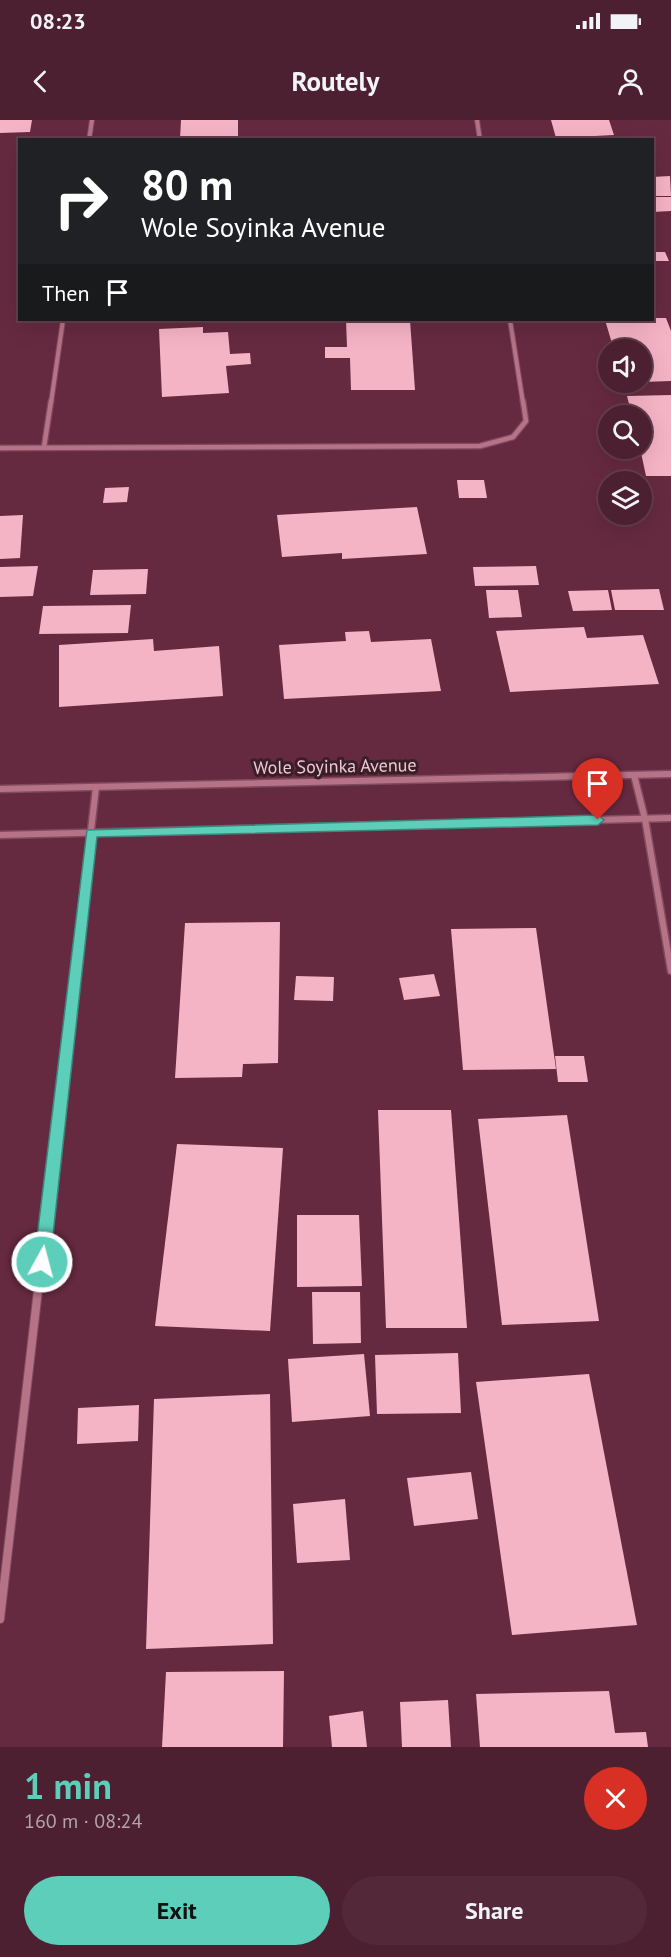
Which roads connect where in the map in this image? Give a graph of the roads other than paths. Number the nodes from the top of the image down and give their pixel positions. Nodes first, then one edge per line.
1 (92, 120) edge
2 (477, 120) edge
3 (89, 138) edge
4 (480, 138) edge
5 (63, 321) edge
6 (510, 321) edge
7 (44, 447) junction
8 (0, 448) edge
9 (671, 774) edge
10 (634, 775) junction
11 (96, 787) junction
12 (0, 789) edge
13 (671, 818) edge
14 (645, 819) junction
15 (92, 833) junction
16 (0, 835) edge
17 (671, 971) edge
18 (0, 1619) edge

1 - 3 street
2 - 4 street
5 - 7 street
6 - 7 street
7 - 8 street
9 - 10 street, Wole Soyinka Avenue
10 - 11 street, Wole Soyinka Avenue
10 - 14 street
11 - 12 street, Wole Soyinka Avenue
11 - 15 street
13 - 14 street
14 - 15 street
14 - 17 street
15 - 16 street
15 - 18 street

